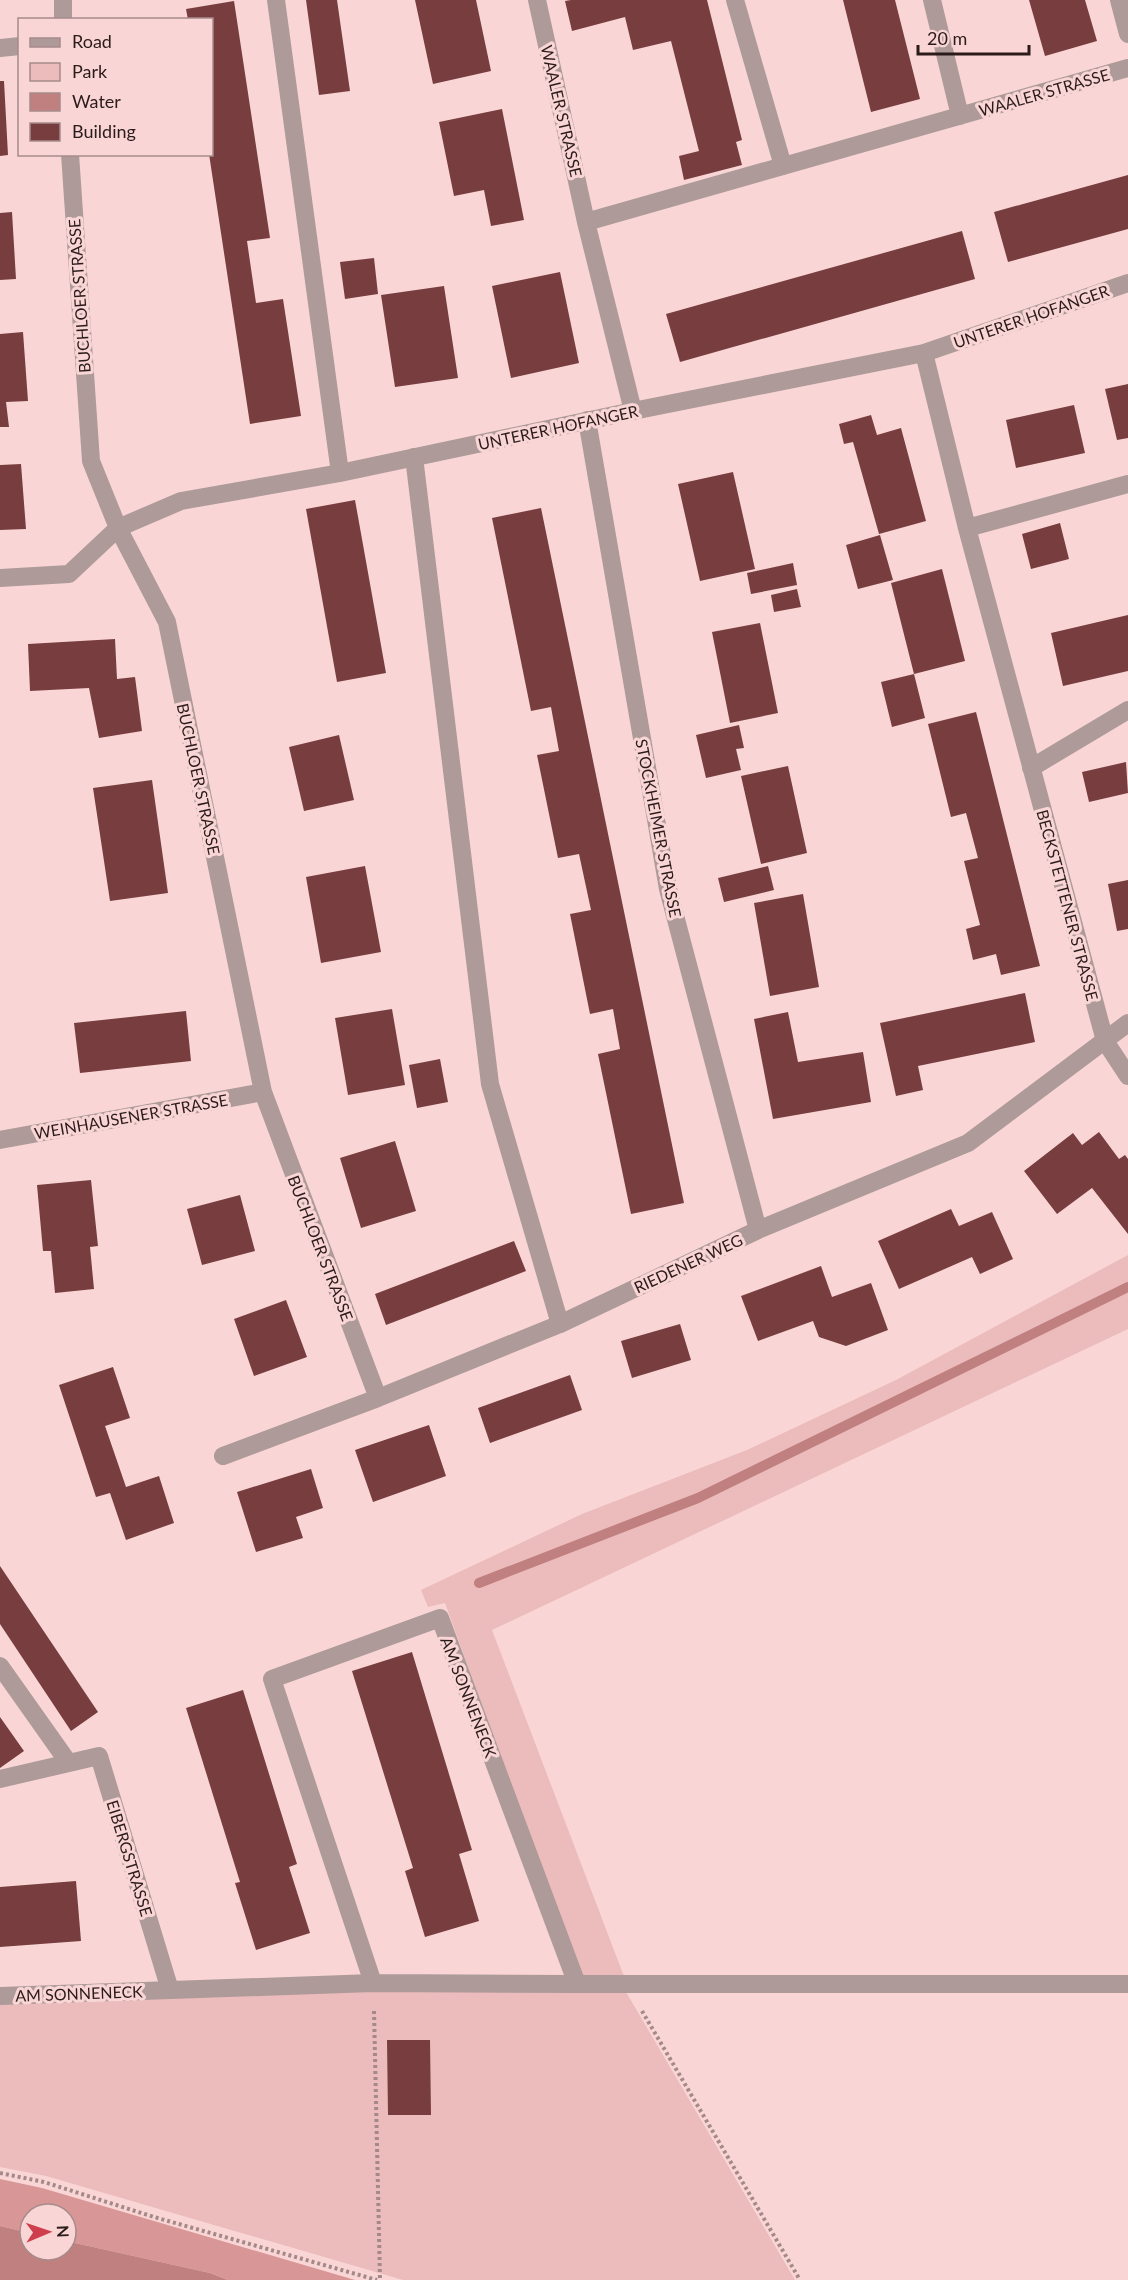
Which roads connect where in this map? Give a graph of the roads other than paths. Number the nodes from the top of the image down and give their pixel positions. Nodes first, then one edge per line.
1 (63, 0) edge
2 (276, 0) edge
3 (537, 0) edge
4 (735, 0) edge
5 (932, 0) edge
6 (1119, 0) edge
7 (63, 18) edge
8 (1128, 34) edge
9 (18, 46) edge
10 (0, 48) edge
11 (1128, 68) edge
12 (960, 116) junction
13 (70, 156) edge
14 (783, 166) junction
15 (586, 222) junction
16 (1128, 283) edge
17 (924, 353) junction
18 (633, 411) junction
19 (587, 420) junction
20 (414, 457) junction
21 (340, 473) junction
22 (1128, 484) edge
23 (118, 528) junction
24 (967, 528) junction
25 (0, 578) edge
26 (1128, 710) edge
27 (1031, 768) junction
28 (1128, 1023) edge
29 (1105, 1041) junction
30 (1128, 1076) edge
31 (263, 1092) junction
32 (0, 1140) edge
33 (758, 1230) junction
34 (560, 1324) junction
35 (378, 1398) junction
36 (223, 1456) dead end
37 (0, 1666) edge
38 (68, 1762) junction
39 (0, 1779) edge
40 (373, 1983) junction
41 (577, 1984) junction
42 (1128, 1984) edge
43 (170, 1990) junction
44 (0, 1996) edge

1 - 7 street
2 - 21 street
3 - 15 street, WAALER STRASSE
4 - 14 street
5 - 12 street, WAALER STRASSE
6 - 8 street
9 - 10 street
11 - 12 street, WAALER STRASSE
12 - 14 street, WAALER STRASSE
13 - 23 street, BUCHLOER STRASSE
14 - 15 street, WAALER STRASSE
15 - 18 street, WAALER STRASSE
16 - 17 street, UNTERER HOFANGER
17 - 18 street, UNTERER HOFANGER
17 - 24 street, BECKSTETTENER STRASSE
18 - 19 street, UNTERER HOFANGER
19 - 20 street, UNTERER HOFANGER
19 - 33 street, STOCKHEIMER STRASSE
20 - 21 street, UNTERER HOFANGER
20 - 34 street
21 - 23 street, UNTERER HOFANGER
22 - 24 street
23 - 25 street, UNTERER HOFANGER
23 - 31 street, BUCHLOER STRASSE
24 - 27 street, BECKSTETTENER STRASSE
26 - 27 street
27 - 29 street, BECKSTETTENER STRASSE
28 - 29 street, RIEDENER WEG
29 - 30 street, BECKSTETTENER STRASSE
29 - 33 street, RIEDENER WEG
31 - 32 street, WEINHAUSENER STRASSE
31 - 35 street, BUCHLOER STRASSE
33 - 34 street, RIEDENER WEG
34 - 35 street, RIEDENER WEG
35 - 36 street, RIEDENER WEG
37 - 38 street
38 - 39 street, EIBERGSTRASSE
38 - 43 street, EIBERGSTRASSE
40 - 41 street, AM SONNENECK
40 - 41 street, AM SONNENECK
40 - 43 street, AM SONNENECK
41 - 42 street
43 - 44 street, AM SONNENECK

